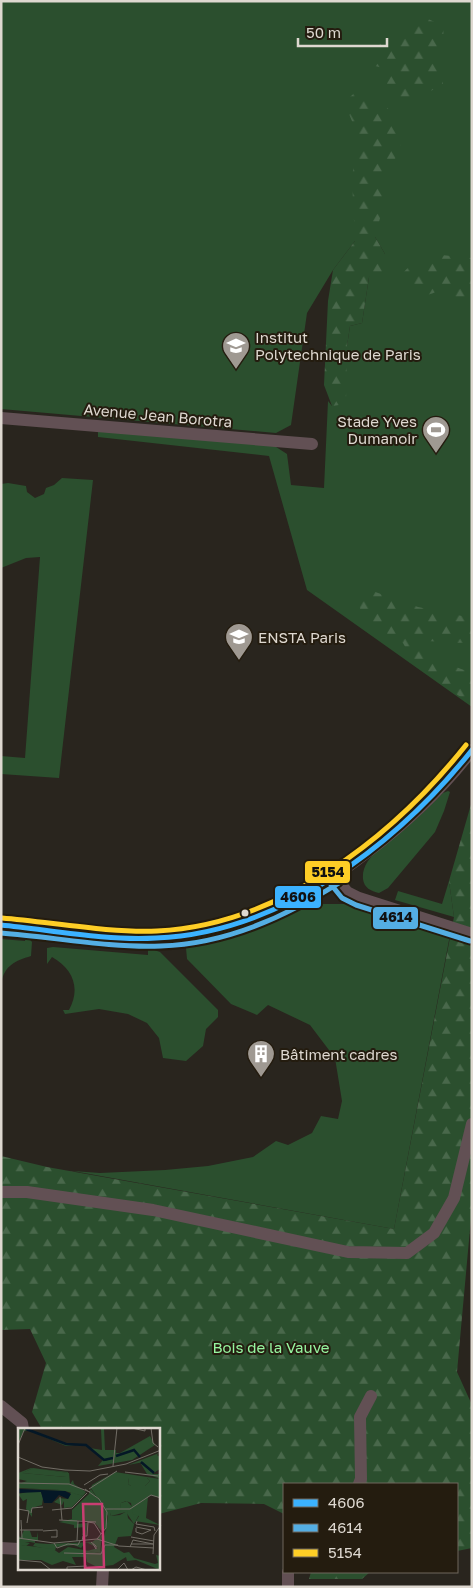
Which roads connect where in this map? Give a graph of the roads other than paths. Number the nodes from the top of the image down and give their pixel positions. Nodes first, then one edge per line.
1 (1, 418) edge
2 (312, 444) dead end
3 (472, 750) edge
4 (335, 878) junction
5 (1, 925) edge
6 (472, 934) edge
7 (472, 1124) edge
8 (1, 1192) edge
9 (371, 1396) dead end
10 (1, 1406) edge
11 (22, 1428) edge
12 (359, 1483) edge
13 (1, 1548) edge
14 (18, 1548) edge
15 (102, 1570) edge
16 (288, 1573) edge
17 (102, 1587) edge
18 (288, 1587) edge

1 - 2 street, Avenue Jean Borotra
3 - 4 street
4 - 5 street
4 - 6 street
7 - 8 street
9 - 12 street
10 - 11 street
13 - 14 street
15 - 17 street
16 - 18 street

